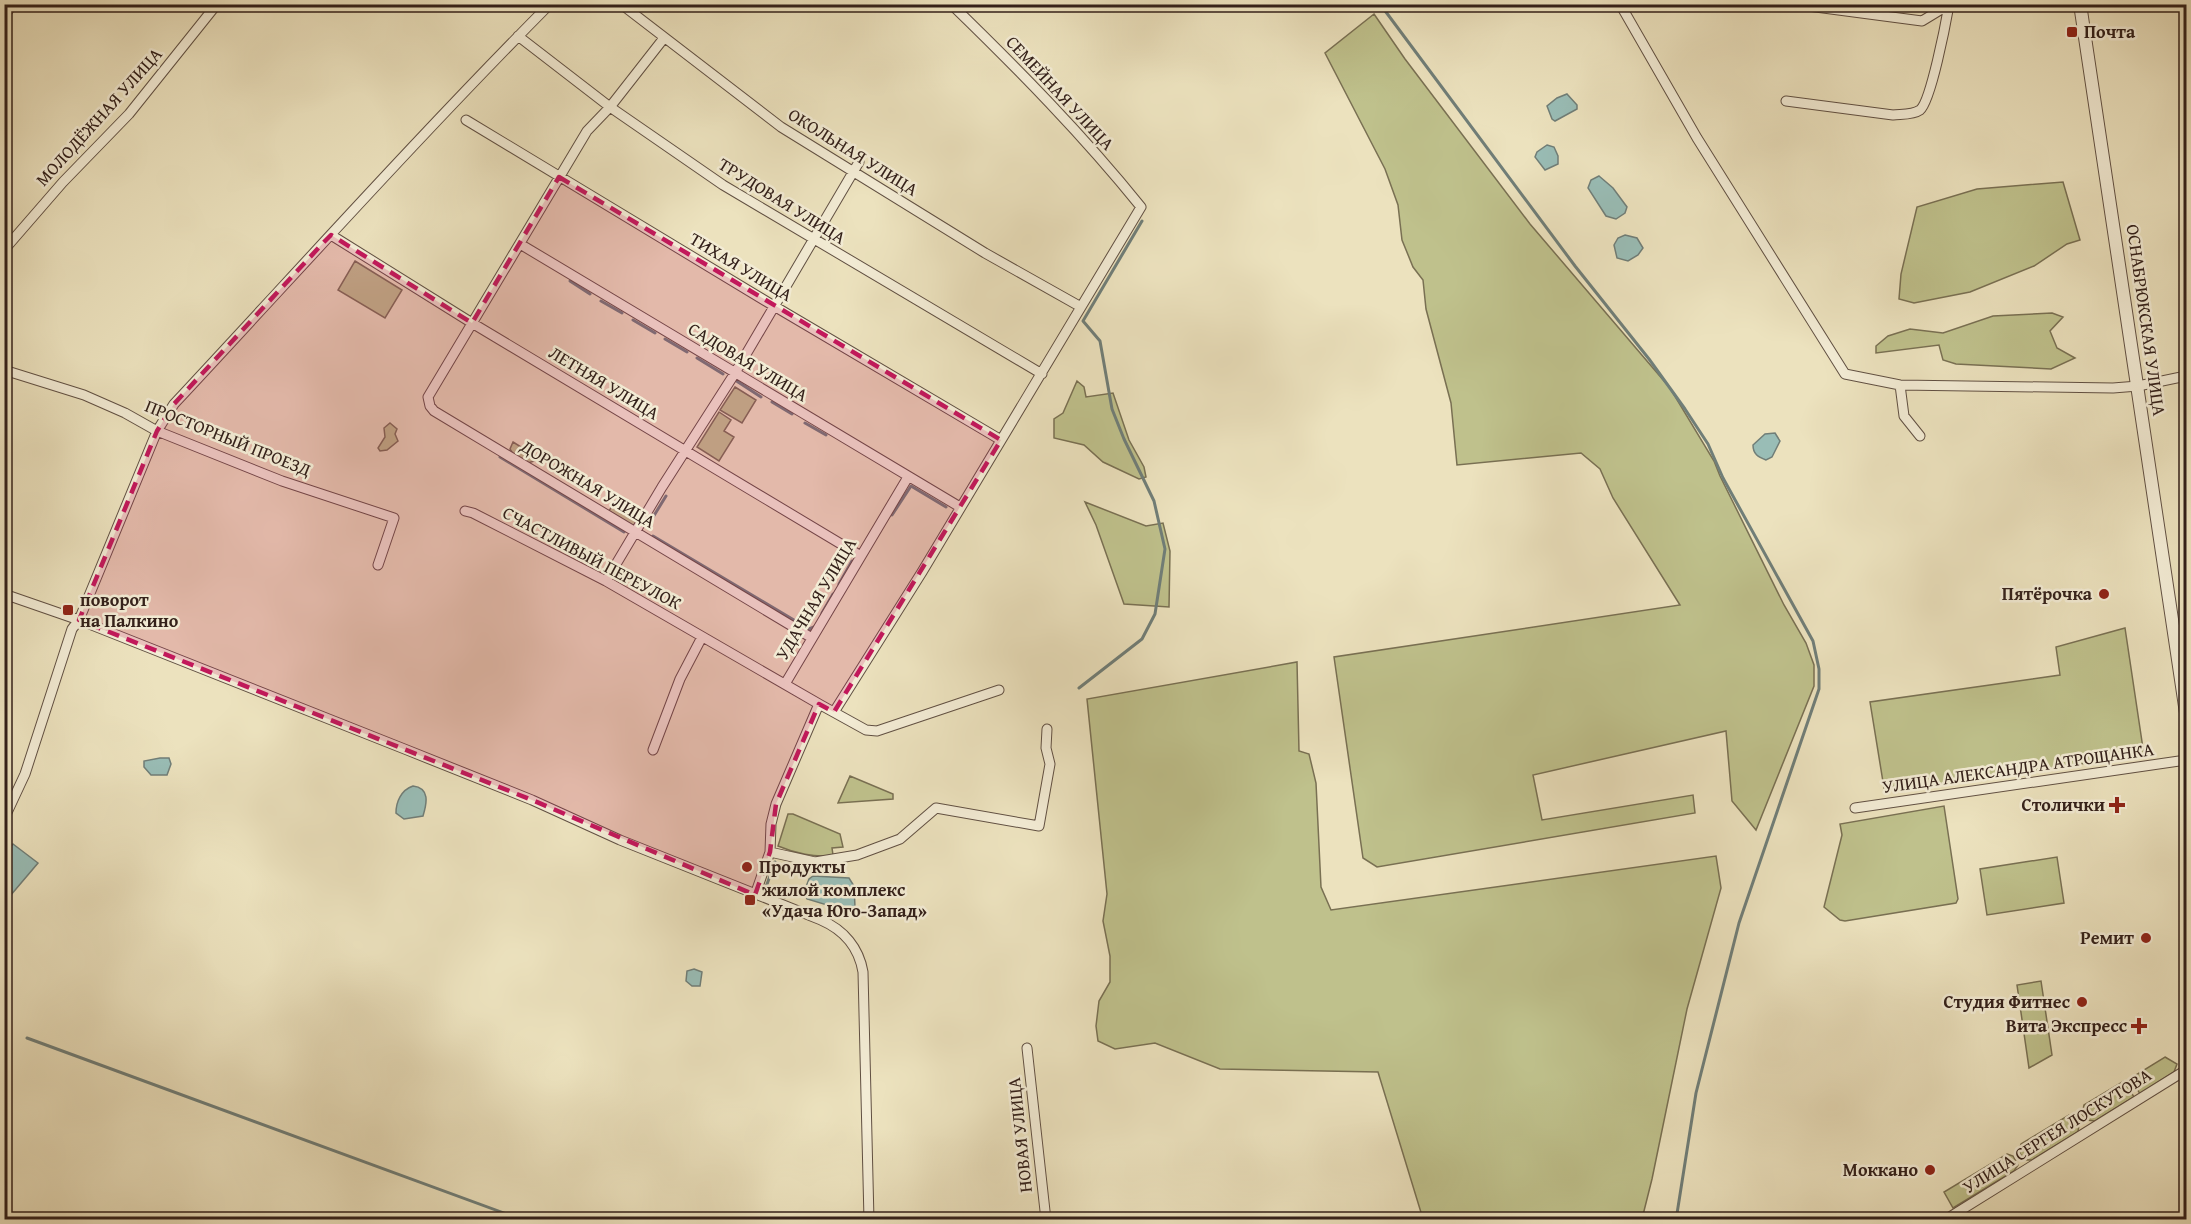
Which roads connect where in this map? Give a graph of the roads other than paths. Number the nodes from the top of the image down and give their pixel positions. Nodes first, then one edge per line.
1 (13, 4) edge
2 (217, 4) edge
3 (550, 4) edge
4 (621, 4) edge
5 (951, 4) edge
6 (1620, 4) edge
7 (1793, 4) edge
8 (2080, 4) edge
9 (1949, 5) edge
10 (4, 16) edge
11 (518, 36) junction
12 (664, 38) junction
13 (1786, 101) dead end
14 (610, 107) junction
15 (466, 120) dead end
16 (859, 162) dead end
17 (854, 173) junction
18 (559, 177) junction
19 (332, 235) junction
20 (813, 240) junction
21 (520, 244) junction
22 (4, 250) edge
23 (774, 306) junction
24 (1082, 307) junction
25 (472, 323) junction
26 (4, 370) edge
27 (735, 373) junction
28 (1042, 374) junction
29 (2187, 376) edge
30 (1900, 385) junction
31 (2138, 386) junction
32 (157, 431) junction
33 (1920, 436) dead end
34 (1001, 440) junction
35 (685, 450) junction
36 (908, 477) junction
37 (960, 507) junction
38 (465, 511) dead end
39 (635, 532) junction
40 (861, 556) junction
41 (378, 565) dead end
42 (606, 581) junction
43 (4, 594) edge
44 (79, 620) junction
45 (702, 637) junction
46 (812, 638) junction
47 (785, 684) junction
48 (999, 690) dead end
49 (819, 704) junction
50 (834, 712) junction
51 (2187, 713) edge
52 (1047, 729) dead end
53 (653, 750) dead end
54 (2187, 760) edge
55 (1855, 808) dead end
56 (4, 819) edge
57 (770, 852) junction
58 (755, 895) junction
59 (1028, 1048) dead end
60 (2187, 1070) edge
61 (869, 1220) edge
62 (1046, 1220) edge
63 (1945, 1220) edge

1 - 10 street
2 - 22 street, МОЛОДЁЖНАЯ УЛИЦА
3 - 11 street
4 - 12 street, ОКОЛЬНАЯ УЛИЦА
5 - 24 street, СЕМЕЙНАЯ УЛИЦА
6 - 30 street
7 - 9 street
8 - 31 street, ОСНАБРЮКСКАЯ УЛИЦА
9 - 13 street
11 - 14 street, ТРУДОВАЯ УЛИЦА
11 - 19 street
12 - 14 street, ДОРОЖНАЯ УЛИЦА
12 - 17 street, ОКОЛЬНАЯ УЛИЦА
14 - 18 street, ДОРОЖНАЯ УЛИЦА
14 - 20 street, ТРУДОВАЯ УЛИЦА
15 - 18 street, ТИХАЯ УЛИЦА
16 - 17 street
17 - 20 street
17 - 24 street, ОКОЛЬНАЯ УЛИЦА
18 - 21 street, ДОРОЖНАЯ УЛИЦА
18 - 23 street, ТИХАЯ УЛИЦА
19 - 25 street, ЛЕТНЯЯ УЛИЦА
19 - 32 street
20 - 23 street
20 - 28 street, ТРУДОВАЯ УЛИЦА
21 - 25 street, ДОРОЖНАЯ УЛИЦА
21 - 27 street, САДОВАЯ УЛИЦА
23 - 27 street
23 - 34 street, ТИХАЯ УЛИЦА
24 - 28 street
25 - 35 street, ЛЕТНЯЯ УЛИЦА
25 - 39 street, ДОРОЖНАЯ УЛИЦА
26 - 32 street, ПРОСТОРНЫЙ ПРОЕЗД
27 - 35 street
27 - 36 street, САДОВАЯ УЛИЦА
28 - 34 street
29 - 31 street
30 - 31 street
30 - 33 street
31 - 51 street, ОСНАБРЮКСКАЯ УЛИЦА
32 - 41 street, ПРОСТОРНЫЙ ПРОЕЗД
32 - 44 street
34 - 37 street
35 - 39 street
35 - 40 street, ЛЕТНЯЯ УЛИЦА
36 - 37 street, САДОВАЯ УЛИЦА
36 - 40 street, УДАЧНАЯ УЛИЦА
37 - 50 street
38 - 42 street, СЧАСТЛИВЫЙ ПЕРЕУЛОК
39 - 42 street
39 - 46 street, ДОРОЖНАЯ УЛИЦА
40 - 46 street, УДАЧНАЯ УЛИЦА
42 - 45 street, СЧАСТЛИВЫЙ ПЕРЕУЛОК
43 - 44 street
44 - 56 street
44 - 58 street
45 - 47 street, СЧАСТЛИВЫЙ ПЕРЕУЛОК
45 - 53 street
46 - 47 street, УДАЧНАЯ УЛИЦА
47 - 49 street, УДАЧНАЯ УЛИЦА
48 - 50 street, УДАЧНАЯ УЛИЦА
49 - 50 street, УДАЧНАЯ УЛИЦА
49 - 57 street
52 - 57 street
54 - 55 street, УЛИЦА АЛЕКСАНДРА АТРОЩАНКА
57 - 58 street
58 - 61 street
59 - 62 street, НОВАЯ УЛИЦА
60 - 63 street, УЛИЦА СЕРГЕЯ ЛОСКУТОВА

